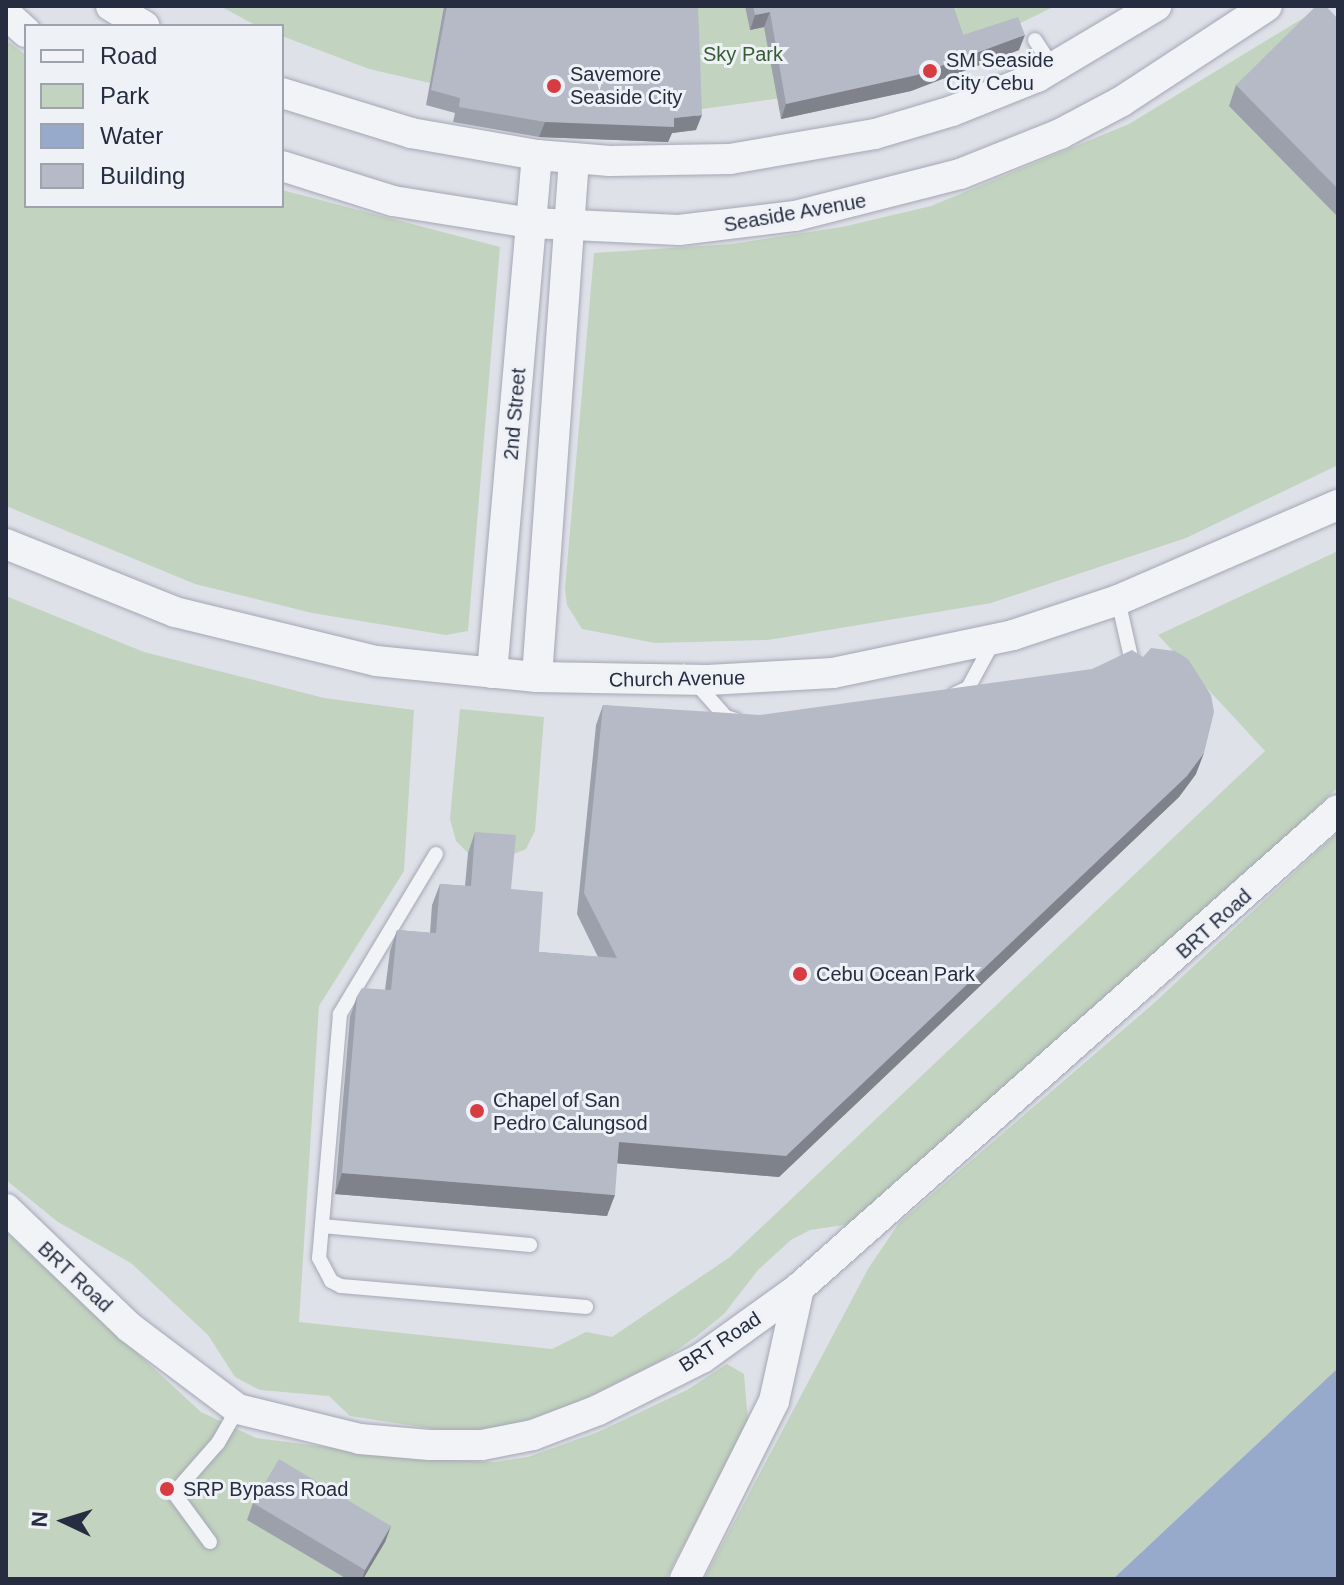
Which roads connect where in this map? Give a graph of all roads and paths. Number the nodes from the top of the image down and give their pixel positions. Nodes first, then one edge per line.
1 (111, 6) edge
2 (1156, 6) edge
3 (1267, 6) edge
4 (6, 14) edge
5 (141, 24) edge
6 (24, 30) edge
7 (1035, 40) dead end
8 (1053, 68) junction
9 (284, 94) edge
10 (537, 155) junction
11 (574, 158) junction
12 (284, 167) edge
13 (531, 223) junction
14 (570, 227) junction
15 (1338, 505) edge
16 (6, 544) edge
17 (1118, 600) junction
18 (994, 640) junction
19 (1134, 668) edge
20 (492, 673) junction
21 (537, 677) junction
22 (693, 680) junction
23 (940, 696) edge
24 (756, 722) edge
25 (1338, 810) edge
26 (436, 854) dead end
27 (6, 1209) edge
28 (322, 1226) junction
29 (530, 1245) dead end
30 (799, 1288) junction
31 (586, 1307) dead end
32 (238, 1409) junction
33 (210, 1542) dead end
34 (685, 1579) edge

1 - 5 street
2 - 8 street
3 - 14 street, Seaside Avenue
4 - 6 street
7 - 8 lane
8 - 11 street
9 - 10 street
10 - 11 street
10 - 13 street, 2nd Street
11 - 14 street, 2nd Street
12 - 13 street, Seaside Avenue
13 - 14 street, Seaside Avenue
13 - 20 street, 2nd Street
14 - 21 street, 2nd Street
15 - 17 street, Church Avenue
16 - 20 street, Church Avenue
17 - 18 street, Church Avenue
17 - 19 lane
18 - 22 street, Church Avenue
18 - 23 lane
20 - 21 street, Church Avenue
21 - 22 street, Church Avenue
22 - 24 lane
25 - 30 street, BRT Road
26 - 28 lane
27 - 32 street, BRT Road
28 - 29 lane
28 - 31 lane
30 - 32 street, BRT Road
30 - 34 street
32 - 33 lane

